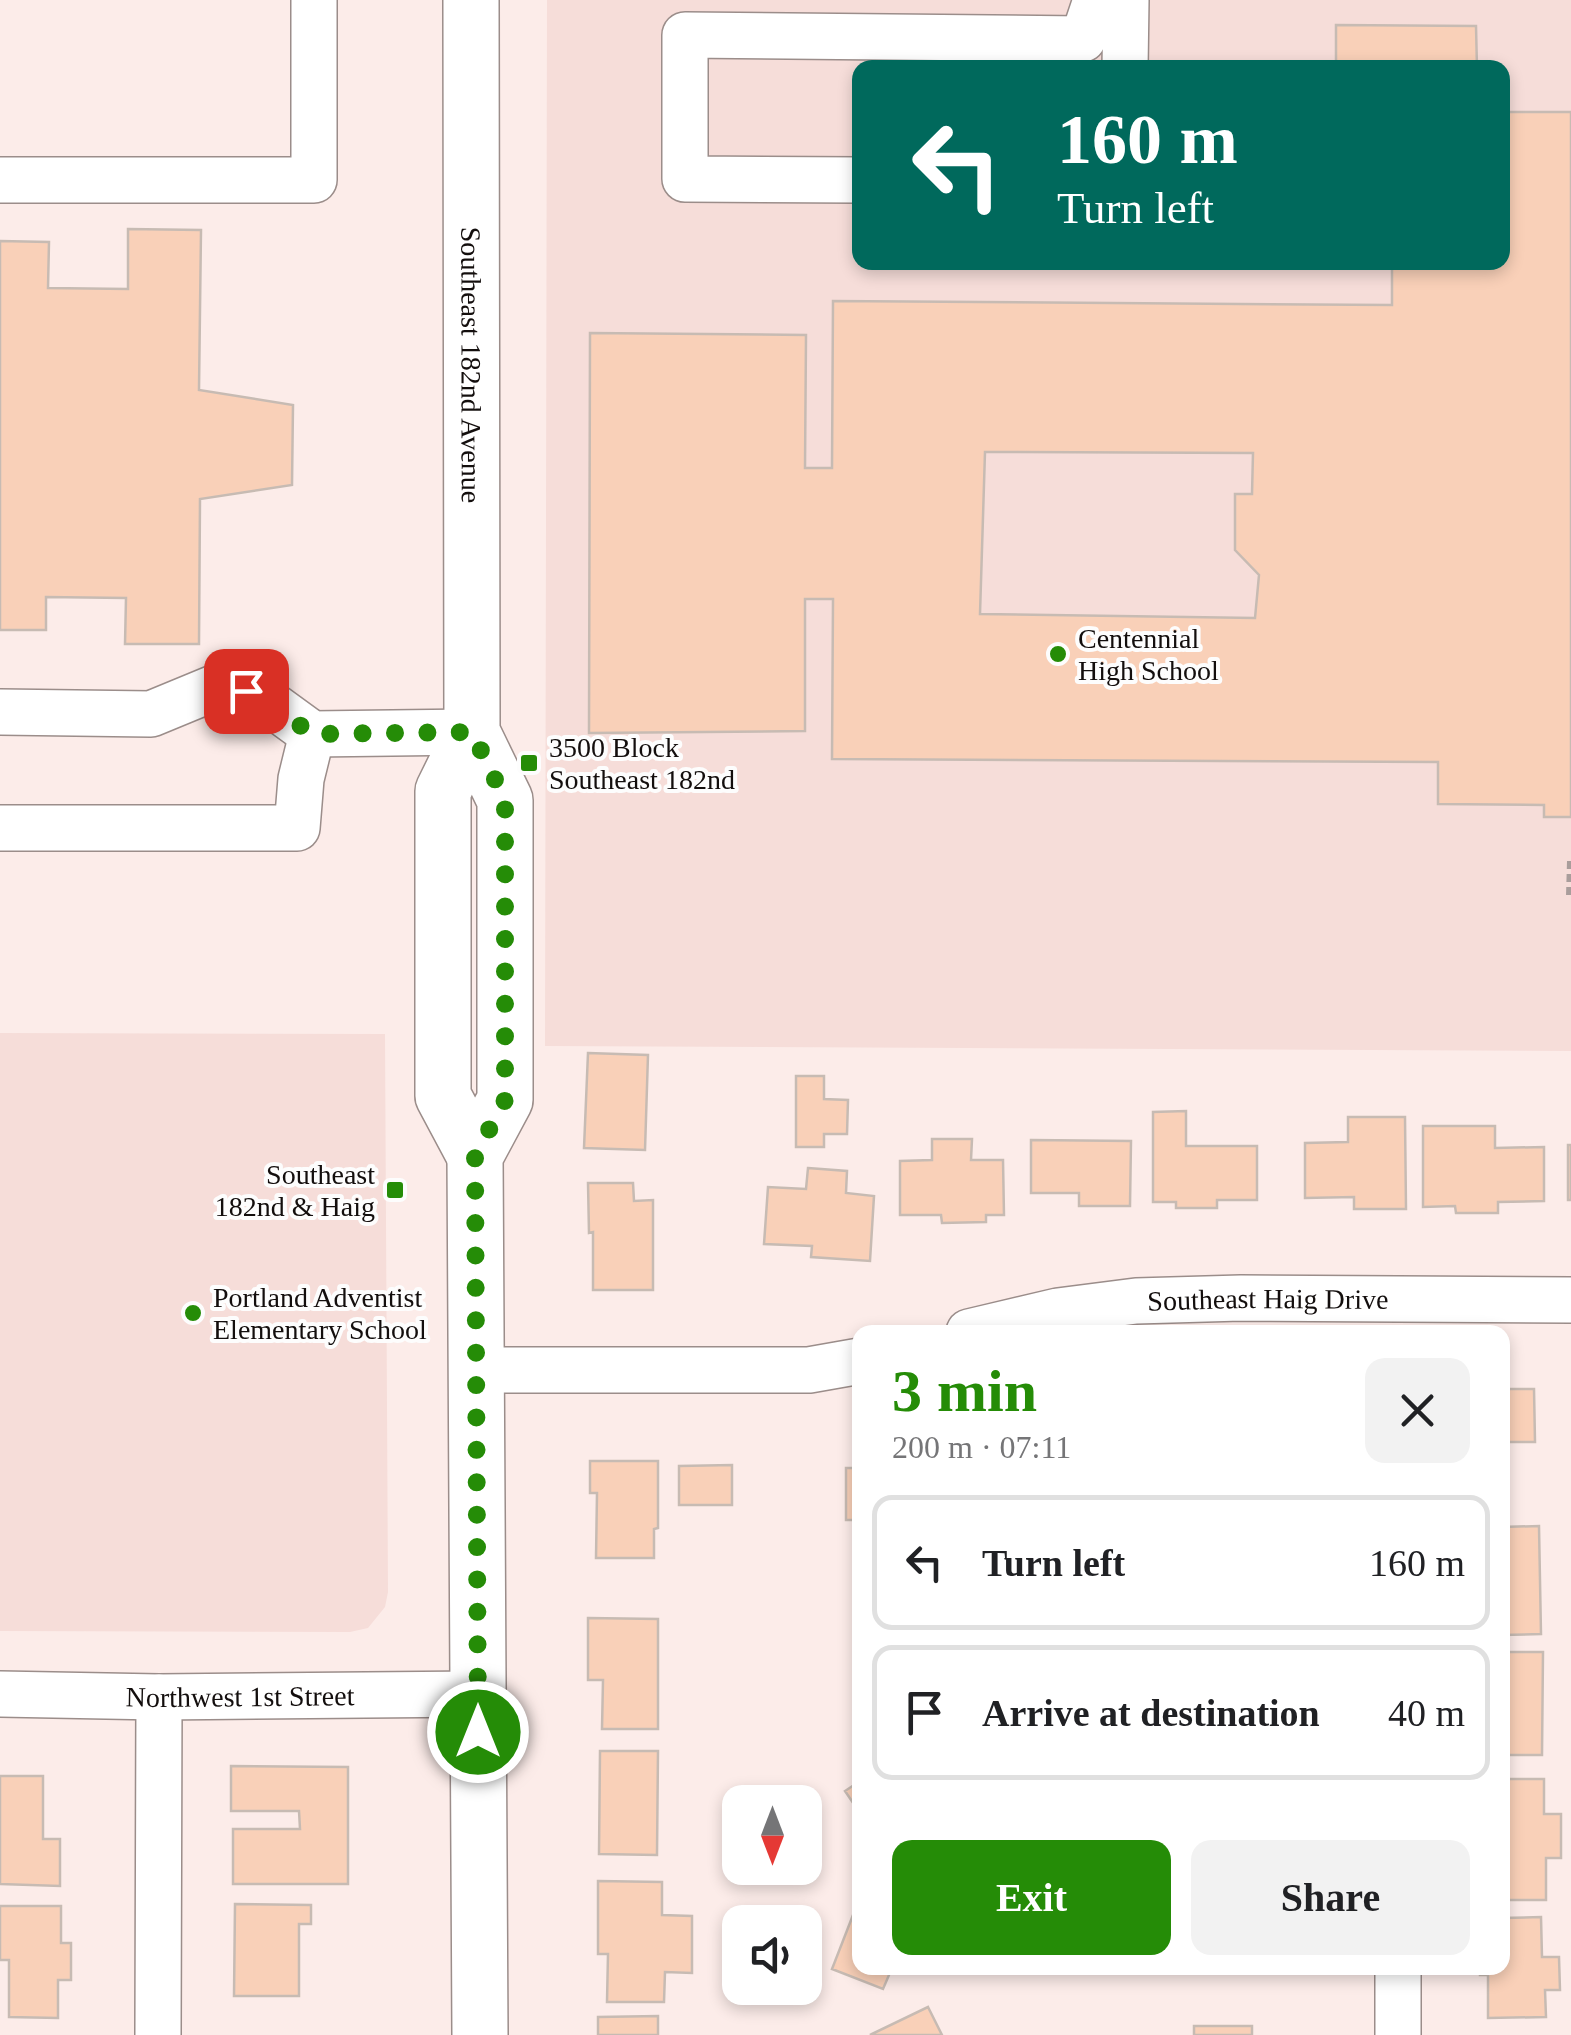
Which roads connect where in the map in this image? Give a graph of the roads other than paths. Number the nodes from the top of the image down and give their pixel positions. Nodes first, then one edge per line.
1 (314, 0) edge
2 (470, 0) edge
3 (1096, 0) edge
4 (1126, 0) edge
5 (1125, 60) edge
6 (0, 180) edge
7 (852, 180) edge
8 (0, 712) edge
9 (312, 734) junction
10 (465, 746) junction
11 (0, 828) edge
12 (475, 1156) junction
13 (1571, 1300) edge
14 (1359, 1315) edge
15 (998, 1325) edge
16 (852, 1362) edge
17 (476, 1370) junction
18 (0, 1694) edge
19 (478, 1694) junction
20 (159, 1696) junction
21 (1398, 1975) edge
22 (158, 2035) edge
23 (480, 2035) edge
24 (1398, 2035) edge

1 - 6 street
2 - 10 main road, Southeast 182nd Avenue
3 - 7 street
4 - 5 street
8 - 9 street
9 - 10 street
9 - 11 street
10 - 12 main road, Southeast 182nd Avenue
10 - 12 main road, Southeast 182nd Avenue
12 - 17 main road, Southeast 182nd Avenue
13 - 14 street, Southeast Haig Drive
14 - 15 street, Southeast Haig Drive
16 - 17 street
17 - 19 main road, Southeast 182nd Avenue
18 - 20 street, Northwest 1st Street
19 - 20 street, Northwest 1st Street
19 - 23 main road, Southeast 182nd Avenue
20 - 22 street
21 - 24 street

